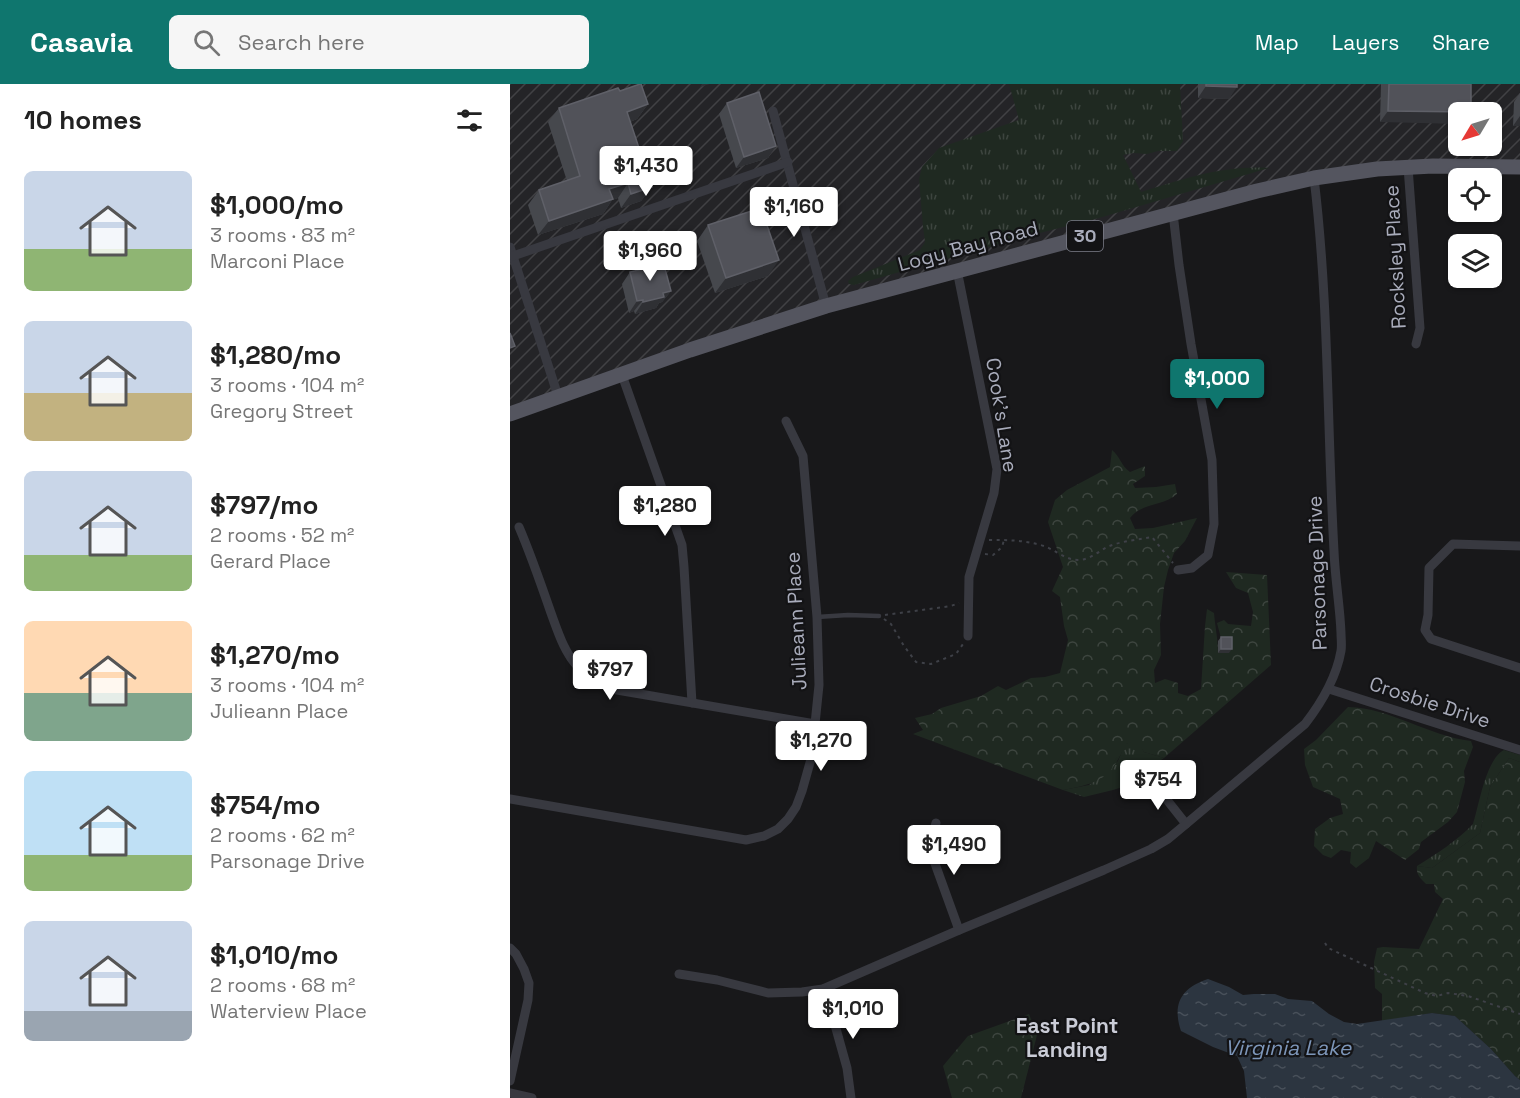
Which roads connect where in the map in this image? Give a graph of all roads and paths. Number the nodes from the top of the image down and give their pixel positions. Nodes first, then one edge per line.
1 (773, 111) dead end
2 (788, 162) junction
3 (1520, 166) edge
4 (1408, 167) junction
5 (1314, 178) junction
6 (1173, 213) junction
7 (512, 252) edge
8 (957, 270) junction
9 (826, 306) junction
10 (1416, 344) dead end
11 (622, 375) junction
12 (558, 396) junction
13 (510, 414) edge
14 (786, 422) dead end
15 (519, 527) dead end
16 (980, 539) junction
17 (1004, 539) junction
18 (1520, 546) edge
19 (977, 551) junction
20 (1178, 570) joint
21 (969, 599) junction
22 (879, 616) junction
23 (817, 617) junction
24 (968, 636) joint
25 (1520, 668) edge
26 (1329, 689) junction
27 (692, 703) junction
28 (815, 724) junction
29 (1520, 750) edge
30 (1152, 782) dead end
31 (510, 799) edge
32 (936, 823) dead end
33 (1186, 825) junction
34 (959, 930) junction
35 (1325, 943) dead end
36 (510, 948) edge
37 (679, 974) dead end
38 (823, 989) junction
39 (1520, 1014) edge
40 (510, 1081) edge
41 (510, 1093) edge
42 (532, 1098) edge
43 (851, 1098) edge

1 - 2 street
2 - 7 street
2 - 9 street
3 - 4 main road, Logy Bay Road / 30
4 - 5 main road, Logy Bay Road / 30
4 - 10 street, Rocksley Place
5 - 6 main road, Logy Bay Road / 30
5 - 26 street, Parsonage Drive
6 - 8 main road, Logy Bay Road / 30
6 - 20 street
7 - 12 street
8 - 9 main road, Logy Bay Road / 30
8 - 16 street, Cook's Lane
9 - 11 main road, Logy Bay Road / 30
11 - 12 main road, Logy Bay Road / 30
11 - 27 street
12 - 13 main road, Logy Bay Road / 30
14 - 23 street, Julieann Place
15 - 27 street
16 - 17 path
16 - 19 street, Cook's Lane
17 - 19 path
17 - 20 path
18 - 25 street
19 - 21 street, Cook's Lane
21 - 22 path
21 - 24 street, Cook's Lane
22 - 23 lane
22 - 24 path
23 - 28 street, Julieann Place
26 - 29 street, Crosbie Drive
26 - 33 street, Parsonage Drive
27 - 28 street
28 - 31 street, Julieann Place
30 - 33 street
32 - 34 street
33 - 34 street, Parsonage Drive
34 - 38 street, Parsonage Drive
35 - 39 path
36 - 40 street
37 - 38 street, Parsonage Drive
38 - 43 street
41 - 42 street

